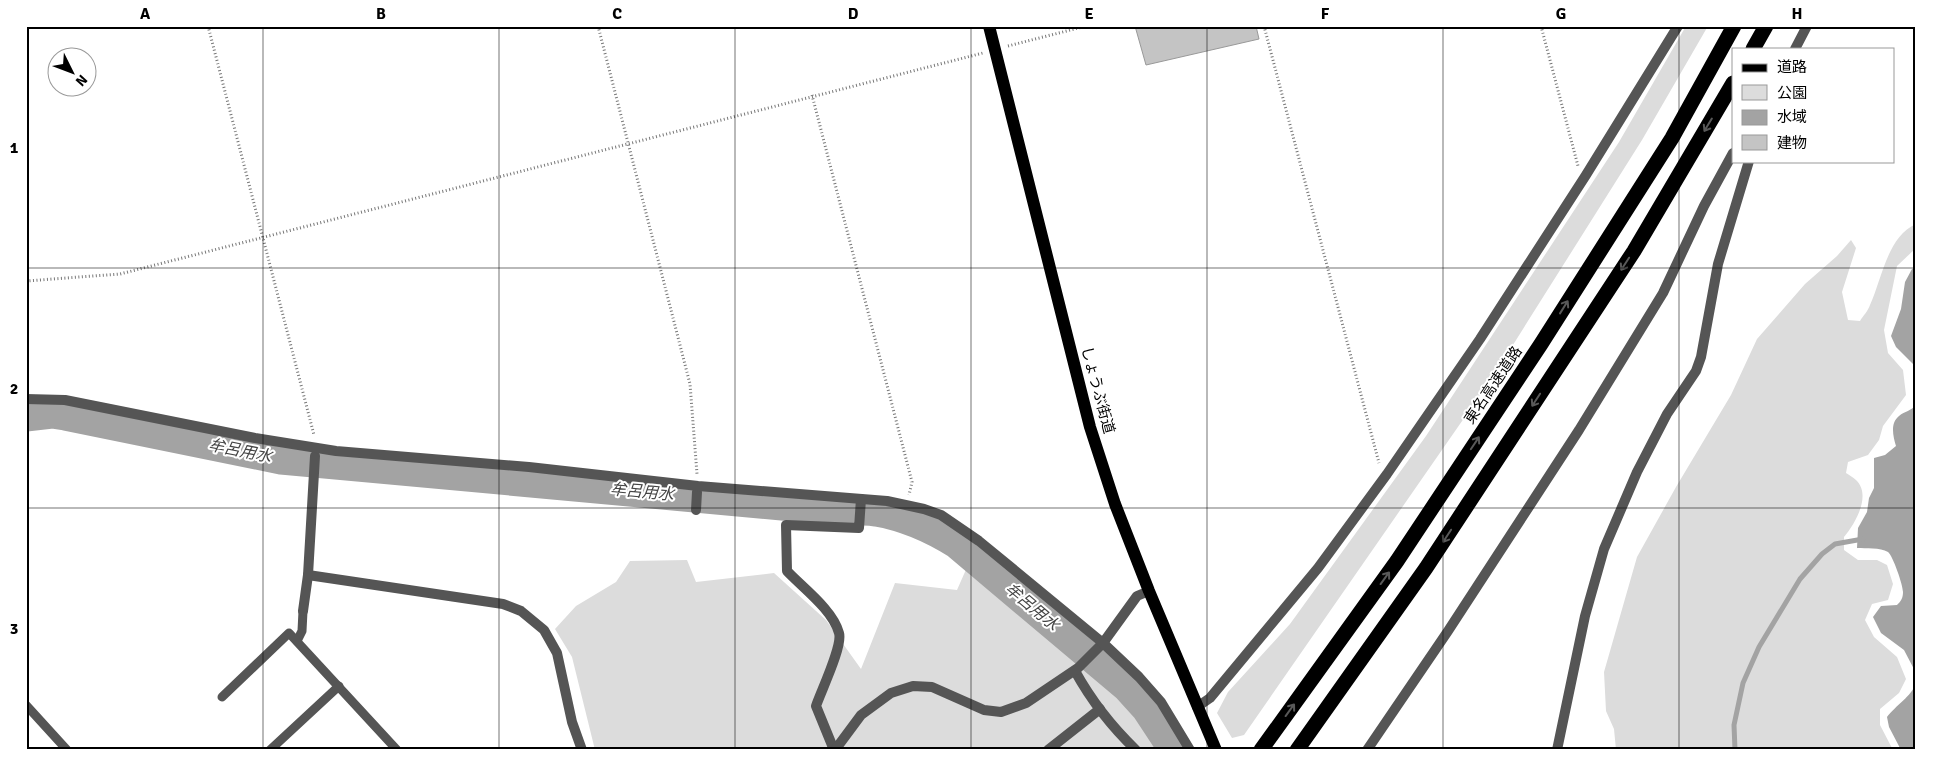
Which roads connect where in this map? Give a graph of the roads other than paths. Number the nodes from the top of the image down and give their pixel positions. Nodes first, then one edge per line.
1 (989, 26) edge
2 (1678, 26) edge
3 (1734, 26) edge
4 (1766, 26) edge
5 (1807, 26) edge
6 (1754, 48) edge
7 (1796, 48) edge
8 (1732, 85) edge
9 (1732, 155) edge
10 (1749, 162) edge
11 (26, 399) edge
12 (316, 452) junction
13 (698, 489) junction
14 (861, 502) junction
15 (696, 510) dead end
16 (308, 575) junction
17 (1149, 591) junction
18 (303, 611) joint
19 (297, 641) junction
20 (1101, 646) junction
21 (1076, 670) junction
22 (339, 686) junction
23 (222, 697) dead end
24 (26, 705) edge
25 (1197, 707) junction
26 (1100, 709) junction
27 (67, 750) edge
28 (270, 750) edge
29 (397, 750) edge
30 (582, 750) edge
31 (834, 750) edge
32 (1048, 750) edge
33 (1136, 750) edge
34 (1190, 750) edge
35 (1216, 750) edge
36 (1261, 750) edge
37 (1297, 750) edge
38 (1367, 750) edge
39 (1557, 750) edge

1 - 17 main road, しょうぶ街道
2 - 25 street
36 -> 3 highway, 東名高速道路
4 - 6 highway
5 - 7 street
8 -> 37 highway
9 - 38 street
10 - 39 street
11 - 12 street
12 - 13 street
12 - 16 street
13 - 14 street
13 - 15 street
14 - 20 street
14 - 31 street
16 - 18 street
16 - 30 street
17 - 20 street
17 - 25 main road, しょうぶ街道
18 - 19 lane
19 - 22 lane
19 - 23 lane
20 - 21 street
20 - 34 street
21 - 26 street
21 - 31 street
22 - 28 lane
22 - 29 lane
24 - 27 lane
25 - 35 main road, しょうぶ街道
26 - 32 street
26 - 33 street

